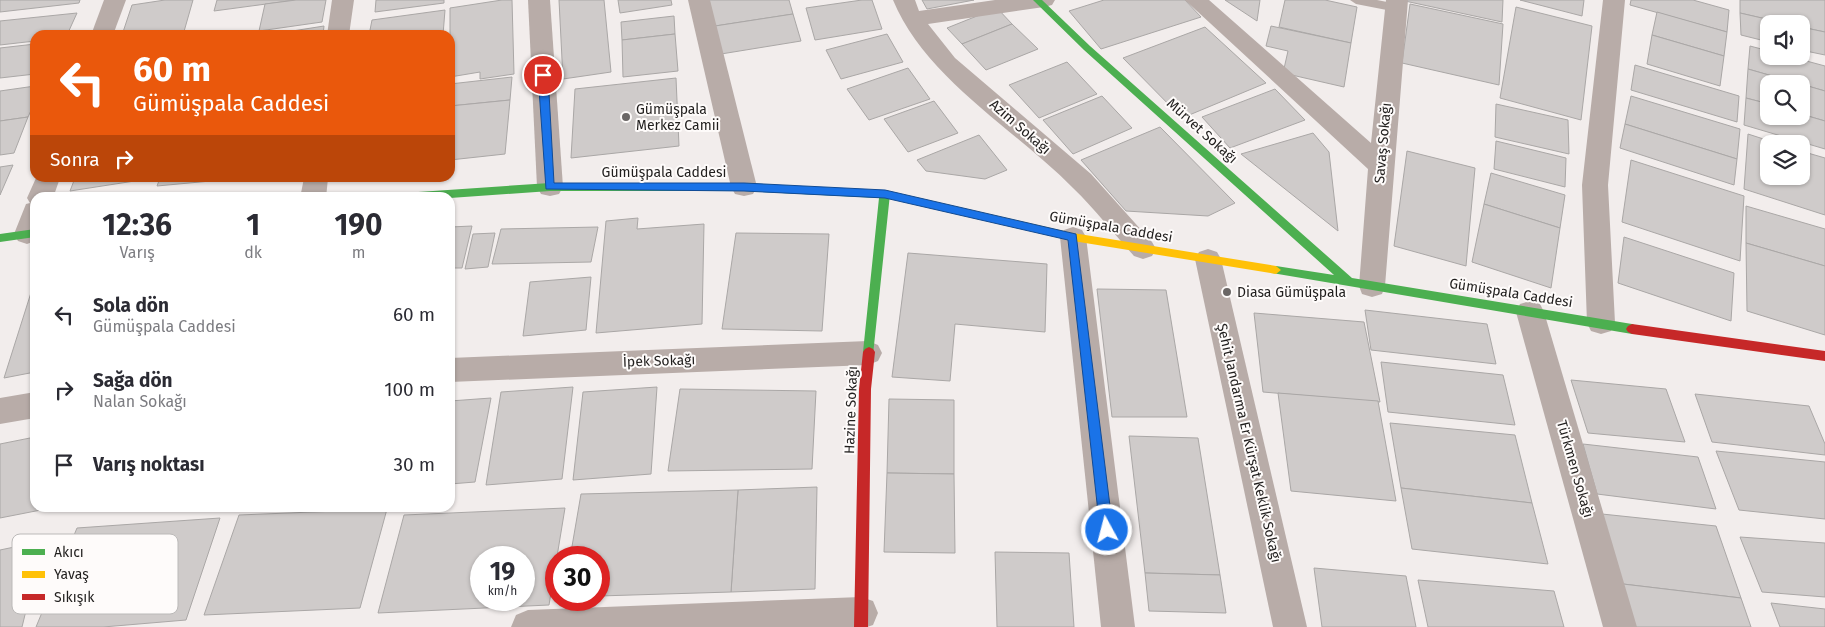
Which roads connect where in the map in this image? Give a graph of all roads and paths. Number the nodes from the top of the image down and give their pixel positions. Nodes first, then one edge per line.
1 (115, 0) edge
2 (343, 0) edge
3 (538, 0) edge
4 (699, 0) edge
5 (1040, 0) edge
6 (1196, 0) edge
7 (1356, 0) edge
8 (1614, 0) edge
9 (1397, 4) edge
10 (908, 9) edge
11 (104, 30) edge
12 (339, 30) edge
13 (1381, 166) junction
14 (550, 187) junction
15 (744, 187) junction
16 (455, 193) edge
17 (885, 194) junction
18 (30, 227) edge
19 (1073, 237) junction
20 (0, 238) edge
21 (1143, 249) junction
22 (1208, 259) junction
23 (1361, 284) junction
24 (1530, 312) junction
25 (1601, 323) junction
26 (868, 353) junction
27 (1825, 356) edge
28 (455, 370) edge
29 (30, 406) edge
30 (0, 411) edge
31 (861, 620) edge
32 (528, 627) edge
33 (1118, 627) edge
34 (1290, 627) edge
35 (1620, 627) edge

1 - 11 street
2 - 12 street
3 - 14 street
4 - 15 street
5 - 10 street
5 - 23 street, Mürvet Sokağı
6 - 13 street
7 - 9 lane
8 - 25 street
9 - 13 street, Savaş Sokağı
10 - 21 street, Azim Sokağı
13 - 23 street, Savaş Sokağı
14 - 15 street, Gümüşpala Caddesi
14 - 16 street, Gümüşpala Caddesi
15 - 17 street, Gümüşpala Caddesi
17 - 19 street, Gümüşpala Caddesi
17 - 26 street, Hazine Sokağı
18 - 20 street
19 - 21 street, Gümüşpala Caddesi
19 - 33 street
21 - 22 street, Gümüşpala Caddesi
22 - 23 street, Gümüşpala Caddesi
22 - 34 street, Şehit Jandarma Er Kürşat Keklik Sokağı
23 - 24 street, Gümüşpala Caddesi
24 - 25 street, Gümüşpala Caddesi
24 - 35 street, Türkmen Sokağı
25 - 27 street, Gümüşpala Caddesi
26 - 28 street, İpek Sokağı
26 - 31 street, Hazine Sokağı
29 - 30 street
31 - 32 street

